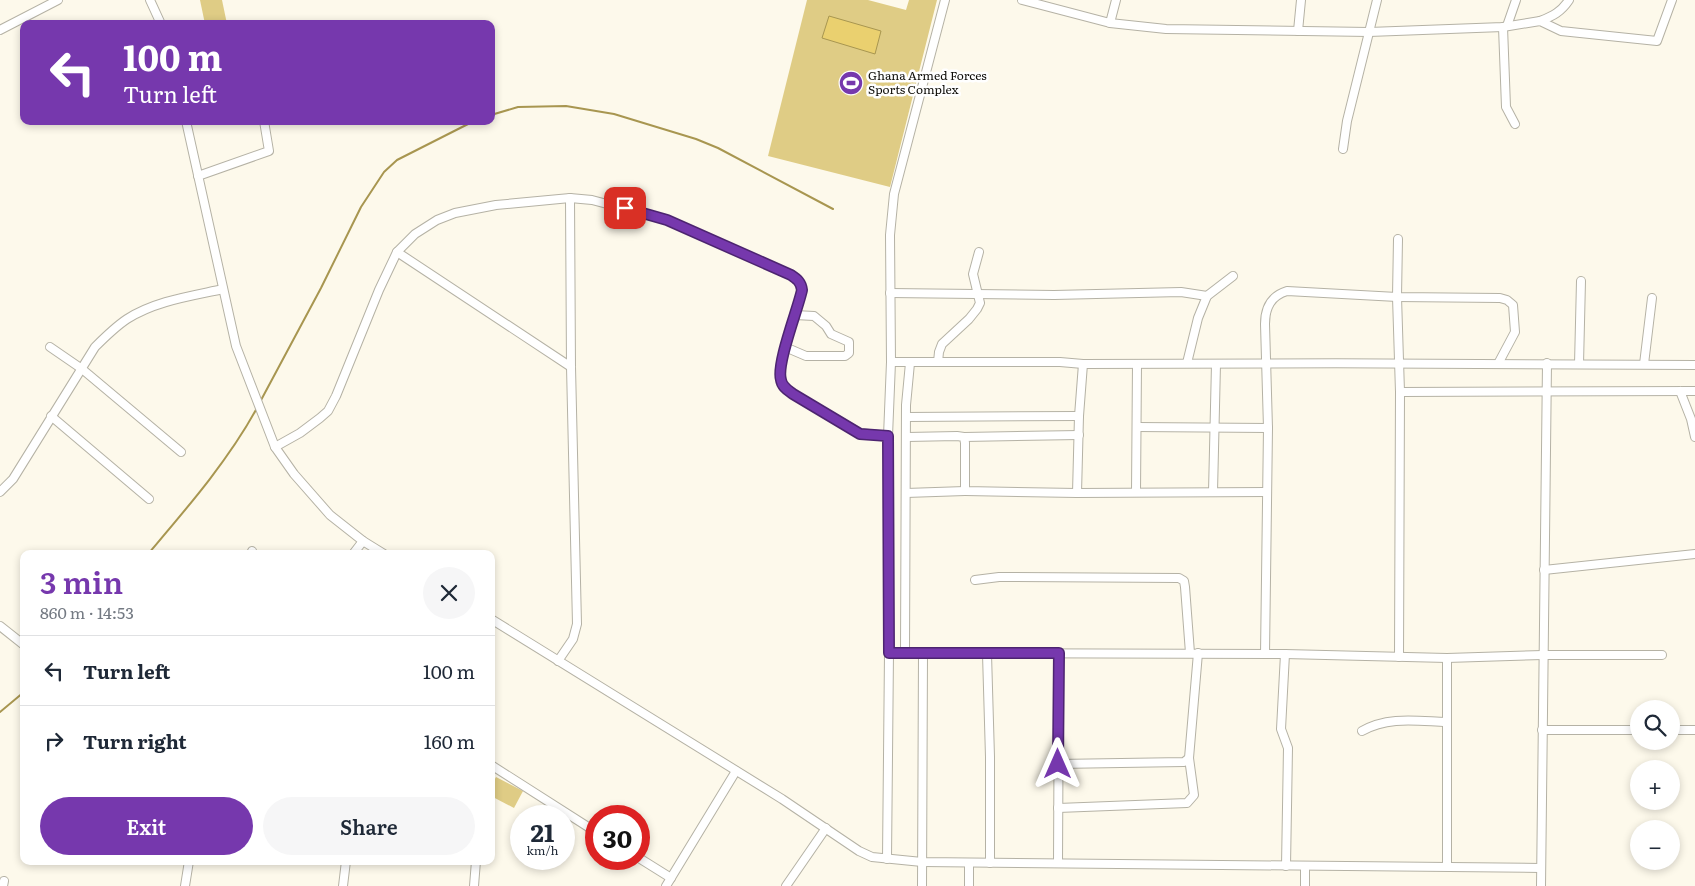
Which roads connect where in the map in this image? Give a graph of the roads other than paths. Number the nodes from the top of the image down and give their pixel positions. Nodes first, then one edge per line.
1 (58, 0) edge
2 (150, 0) edge
3 (945, 0) edge
4 (1022, 0) edge
5 (1116, 0) edge
6 (1301, 0) edge
7 (1378, 0) edge
8 (1516, 0) edge
9 (1568, 0) edge
10 (1672, 0) edge
11 (159, 20) edge
12 (1540, 21) junction
13 (1110, 23) junction
14 (1505, 26) junction
15 (0, 30) edge
16 (1298, 31) junction
17 (1369, 32) junction
18 (1515, 124) dead end
19 (187, 125) edge
20 (265, 125) edge
21 (1343, 150) dead end
22 (198, 176) junction
23 (570, 198) junction
24 (1398, 239) dead end
25 (397, 252) junction
26 (979, 252) dead end
27 (1233, 276) dead end
28 (1581, 281) dead end
29 (223, 289) junction
30 (890, 293) junction
31 (978, 295) junction
32 (1207, 296) junction
33 (1397, 297) junction
34 (1652, 298) dead end
35 (795, 315) junction
36 (50, 347) dead end
37 (786, 347) junction
38 (891, 362) junction
39 (938, 362) junction
40 (1499, 362) junction
41 (910, 363) junction
42 (1187, 363) junction
43 (1547, 363) junction
44 (1083, 364) junction
45 (1136, 364) junction
46 (1216, 364) junction
47 (1266, 364) junction
48 (1399, 364) junction
49 (1579, 364) junction
50 (1644, 364) junction
51 (1695, 365) edge
52 (571, 367) junction
53 (82, 369) junction
54 (1695, 390) edge
55 (1680, 391) junction
56 (1400, 392) junction
57 (1547, 392) junction
58 (51, 416) junction
59 (1079, 416) junction
60 (906, 418) junction
61 (1214, 427) junction
62 (1137, 428) junction
63 (1268, 428) junction
64 (1079, 435) junction
65 (888, 436) junction
66 (907, 437) junction
67 (964, 437) junction
68 (1695, 437) edge
69 (275, 447) junction
70 (181, 452) dead end
71 (965, 491) junction
72 (0, 492) edge
73 (1136, 492) junction
74 (1213, 492) junction
75 (1267, 492) junction
76 (906, 493) junction
77 (1077, 493) junction
78 (149, 499) dead end
79 (363, 541) junction
80 (355, 550) edge
81 (378, 550) edge
82 (1695, 554) edge
83 (1544, 570) junction
84 (975, 580) dead end
85 (495, 622) edge
86 (0, 626) edge
87 (20, 642) edge
88 (889, 653) junction
89 (904, 653) junction
90 (1059, 653) junction
91 (1194, 653) junction
92 (923, 654) junction
93 (987, 654) junction
94 (1265, 654) junction
95 (1285, 654) junction
96 (1543, 655) junction
97 (1662, 655) dead end
98 (1399, 657) junction
99 (1447, 658) junction
100 (558, 661) junction
101 (1446, 722) junction
102 (1542, 730) junction
103 (1630, 730) edge
104 (1680, 730) edge
105 (1695, 730) edge
106 (1362, 731) dead end
107 (1189, 758) junction
108 (1058, 764) junction
109 (495, 768) edge
110 (736, 771) junction
111 (1058, 808) junction
112 (585, 825) edge
113 (826, 828) junction
114 (887, 859) junction
115 (922, 862) junction
116 (990, 862) junction
117 (969, 863) junction
118 (1058, 863) junction
119 (188, 865) edge
120 (346, 865) edge
121 (476, 865) edge
122 (650, 865) edge
123 (1286, 866) junction
124 (1305, 866) junction
125 (1447, 866) junction
126 (1541, 868) junction
127 (671, 878) junction
128 (185, 886) edge
129 (343, 886) edge
130 (474, 886) edge
131 (666, 886) edge
132 (786, 886) edge
133 (922, 886) edge
134 (969, 886) edge
135 (1305, 886) edge
136 (1541, 886) edge

1 - 15 street
2 - 11 street
3 - 30 street
4 - 13 street
5 - 13 street
6 - 16 street
7 - 17 street
8 - 14 street
9 - 12 street
10 - 12 street
12 - 14 street
13 - 16 street
14 - 17 street
14 - 18 street
16 - 17 street
17 - 21 street
19 - 22 street
20 - 22 street
22 - 29 street
23 - 25 street
23 - 35 street
23 - 52 street
24 - 33 street
25 - 52 street
25 - 69 street
26 - 31 street
27 - 32 street
28 - 49 street
29 - 53 street
29 - 69 street
30 - 31 street
30 - 38 street
31 - 32 street
31 - 39 street
32 - 42 street
33 - 40 street
33 - 47 street
33 - 48 street
34 - 50 street
35 - 37 street
35 - 37 street
36 - 53 street
37 - 65 street
38 - 41 street
38 - 65 street
39 - 41 street
39 - 44 street
40 - 43 street
40 - 48 street
41 - 60 street
42 - 45 street
42 - 46 street
43 - 49 street
43 - 57 street
44 - 45 street
44 - 59 street
45 - 62 street
46 - 47 street
46 - 61 street
47 - 48 street
47 - 63 street
48 - 56 street
49 - 50 street
50 - 51 street
52 - 100 street
53 - 58 street
53 - 70 street
54 - 55 street
55 - 57 street
55 - 68 street
56 - 57 street
56 - 98 street
57 - 83 street
58 - 72 street
58 - 78 street
59 - 60 street
59 - 64 street
60 - 66 street
61 - 62 street
61 - 63 street
61 - 74 street
62 - 73 street
63 - 75 street
64 - 67 street
64 - 77 street
65 - 88 street
66 - 67 street
66 - 76 street
67 - 71 street
69 - 79 street
71 - 76 street
71 - 77 street
73 - 74 street
73 - 77 street
74 - 75 street
75 - 94 street
76 - 89 street
79 - 80 street
79 - 81 street
82 - 83 street
83 - 96 street
84 - 91 street
85 - 100 street
86 - 87 street
88 - 89 street
88 - 114 street
89 - 92 street
90 - 91 street
90 - 93 street
90 - 108 street
91 - 94 street
91 - 107 street
92 - 93 street
92 - 115 street
93 - 116 street
94 - 95 street
95 - 98 street
95 - 123 street
96 - 97 street
96 - 99 street
96 - 102 street
98 - 99 street
99 - 101 street
100 - 110 street
101 - 106 street
101 - 125 street
102 - 103 street
102 - 126 street
104 - 105 street
107 - 108 street
107 - 111 street
108 - 111 street
109 - 112 street
110 - 113 street
110 - 127 street
111 - 118 street
113 - 114 street
113 - 132 street
114 - 115 street
115 - 117 street
115 - 133 street
116 - 117 street
116 - 118 street
117 - 134 street
118 - 123 street
119 - 128 street
120 - 129 street
121 - 130 street
122 - 127 street
123 - 124 street
124 - 125 street
124 - 135 street
125 - 126 street
126 - 136 street
127 - 131 street

